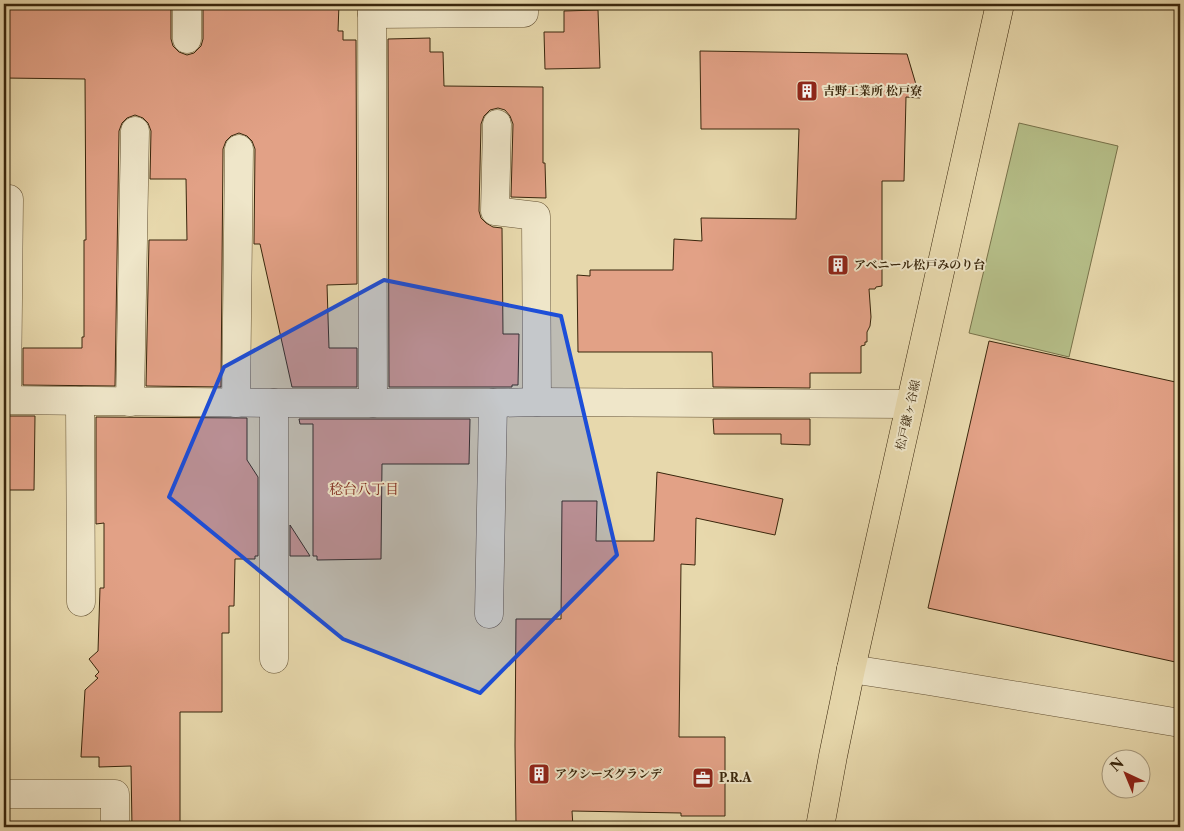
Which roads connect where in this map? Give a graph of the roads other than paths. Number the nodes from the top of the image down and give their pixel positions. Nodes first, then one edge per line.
1 (187, 4) edge
2 (524, 4) edge
3 (1000, 4) edge
4 (372, 9) edge
5 (187, 40) dead end
6 (497, 124) dead end
7 (135, 131) dead end
8 (239, 149) dead end
9 (9, 199) dead end
10 (5, 400) edge
11 (80, 401) junction
12 (130, 402) junction
13 (537, 402) junction
14 (236, 403) junction
15 (274, 403) junction
16 (373, 403) junction
17 (494, 403) junction
18 (910, 404) junction
19 (81, 602) dead end
20 (489, 614) dead end
21 (274, 659) dead end
22 (851, 669) junction
23 (1180, 723) edge
24 (4, 794) edge
25 (116, 827) edge
26 (820, 827) edge

1 - 5 street
2 - 4 street
3 - 18 main road, 松戸鎌ヶ谷線
4 - 16 street
6 - 13 street
7 - 12 street
8 - 14 street
9 - 10 street
10 - 11 street
11 - 12 street
11 - 19 street
12 - 14 street
13 - 17 street
13 - 18 street
14 - 15 street
15 - 16 street
15 - 21 street
16 - 17 street
17 - 20 street
18 - 22 main road, 松戸鎌ヶ谷線
22 - 23 street
22 - 26 main road, 松戸鎌ヶ谷線
24 - 25 street

